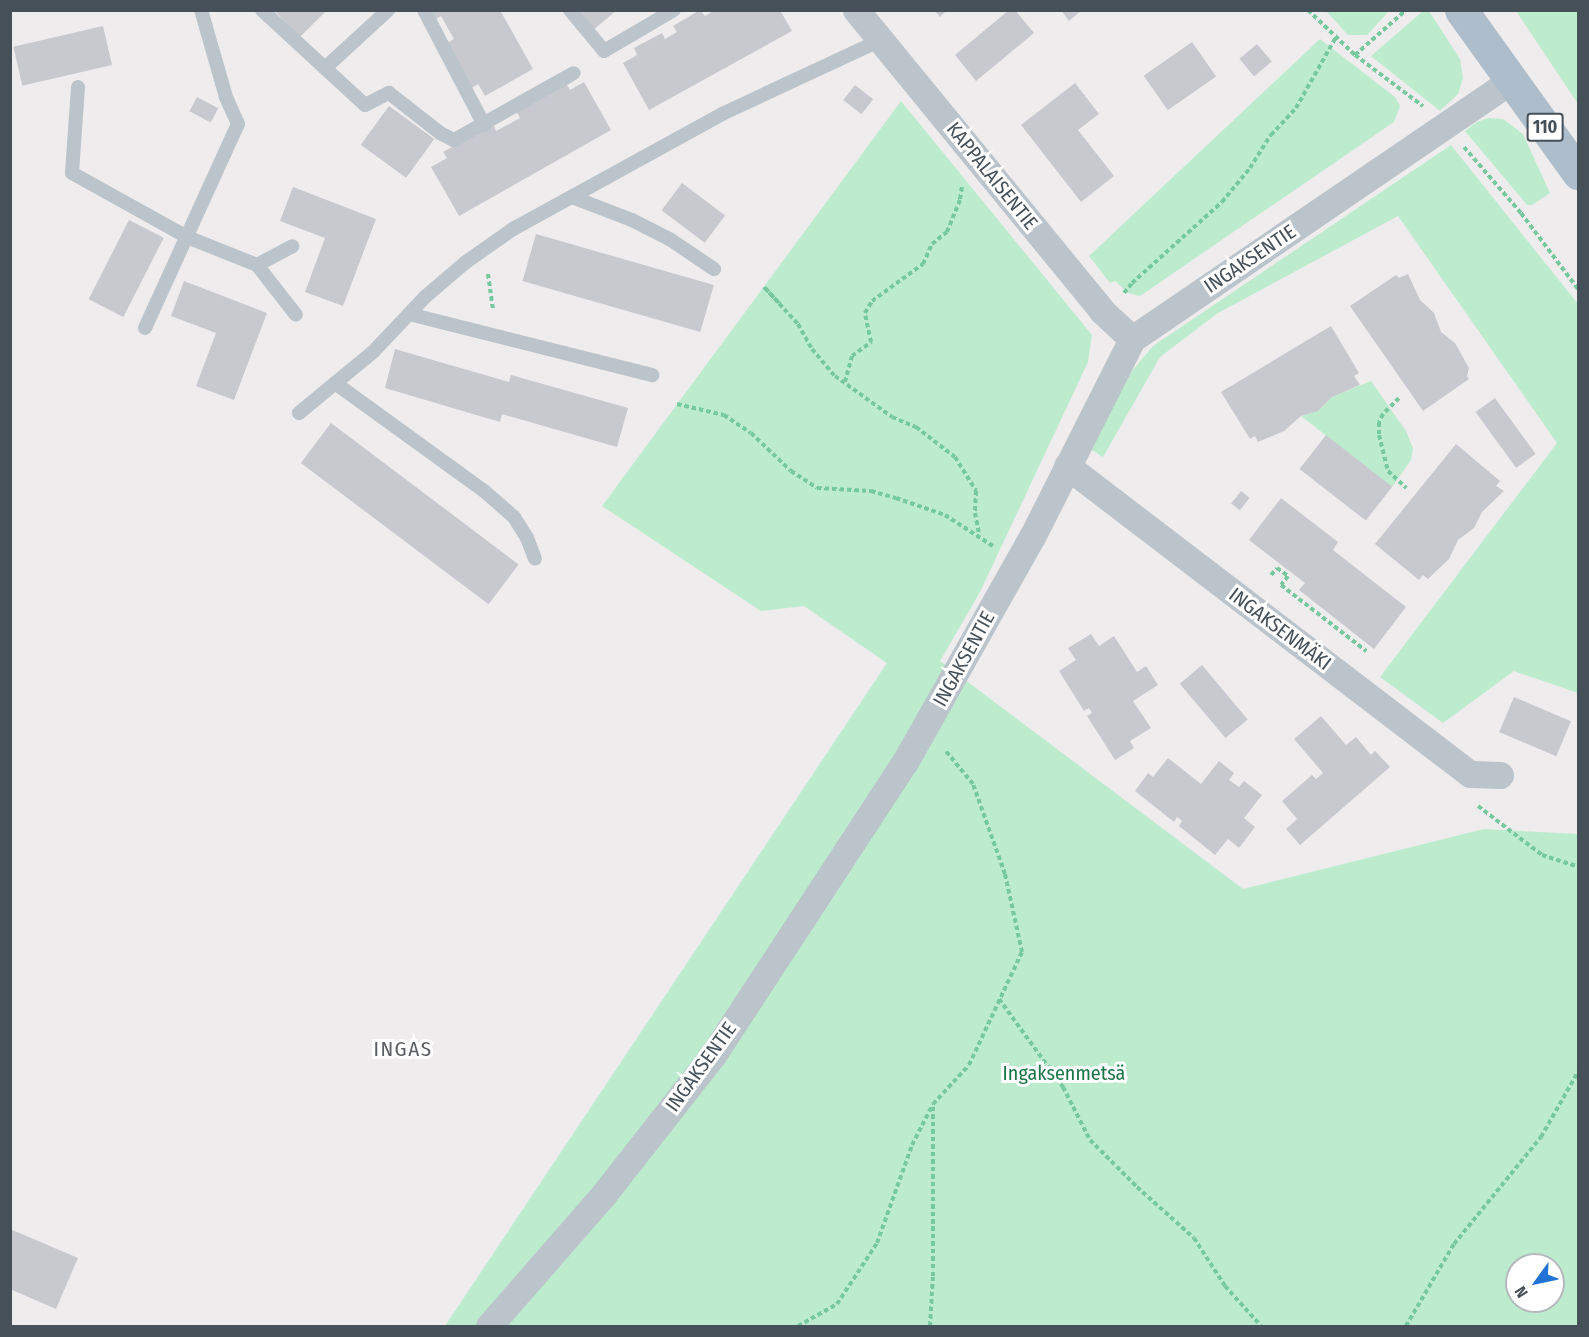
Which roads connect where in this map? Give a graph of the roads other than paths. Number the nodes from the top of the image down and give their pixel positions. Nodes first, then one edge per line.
1 (201, 10) edge
2 (262, 10) edge
3 (388, 10) edge
4 (424, 10) edge
5 (570, 10) edge
6 (674, 10) edge
7 (856, 10) edge
8 (1461, 10) edge
9 (880, 40) junction
10 (325, 69) junction
11 (574, 73) dead end
12 (1512, 80) junction
13 (78, 87) dead end
14 (484, 125) junction
15 (1578, 173) edge
16 (572, 197) junction
17 (187, 237) junction
18 (292, 246) dead end
19 (256, 264) junction
20 (714, 269) dead end
21 (409, 314) junction
22 (296, 315) dead end
23 (144, 328) dead end
24 (1132, 339) junction
25 (652, 375) dead end
26 (335, 383) junction
27 (300, 414) dead end
28 (1067, 466) junction
29 (535, 559) dead end
30 (1500, 775) dead end
31 (489, 1326) edge

1 - 17 lane
2 - 10 lane
3 - 10 lane
4 - 14 lane
5 - 6 lane
7 - 9 street, KAPPALAISENTIE
8 - 12 main road, 110
9 - 16 lane
9 - 24 street, KAPPALAISENTIE
10 - 14 lane
11 - 14 lane
12 - 15 main road, 110
12 - 24 street, INGAKSENTIE
13 - 17 lane
16 - 20 lane
16 - 21 lane
17 - 19 lane
17 - 23 lane
18 - 19 lane
19 - 22 lane
21 - 25 lane
21 - 26 lane
24 - 28 street, INGAKSENTIE
26 - 27 lane
26 - 29 lane
28 - 30 street, INGAKSENMÄKI
28 - 31 street, INGAKSENTIE

